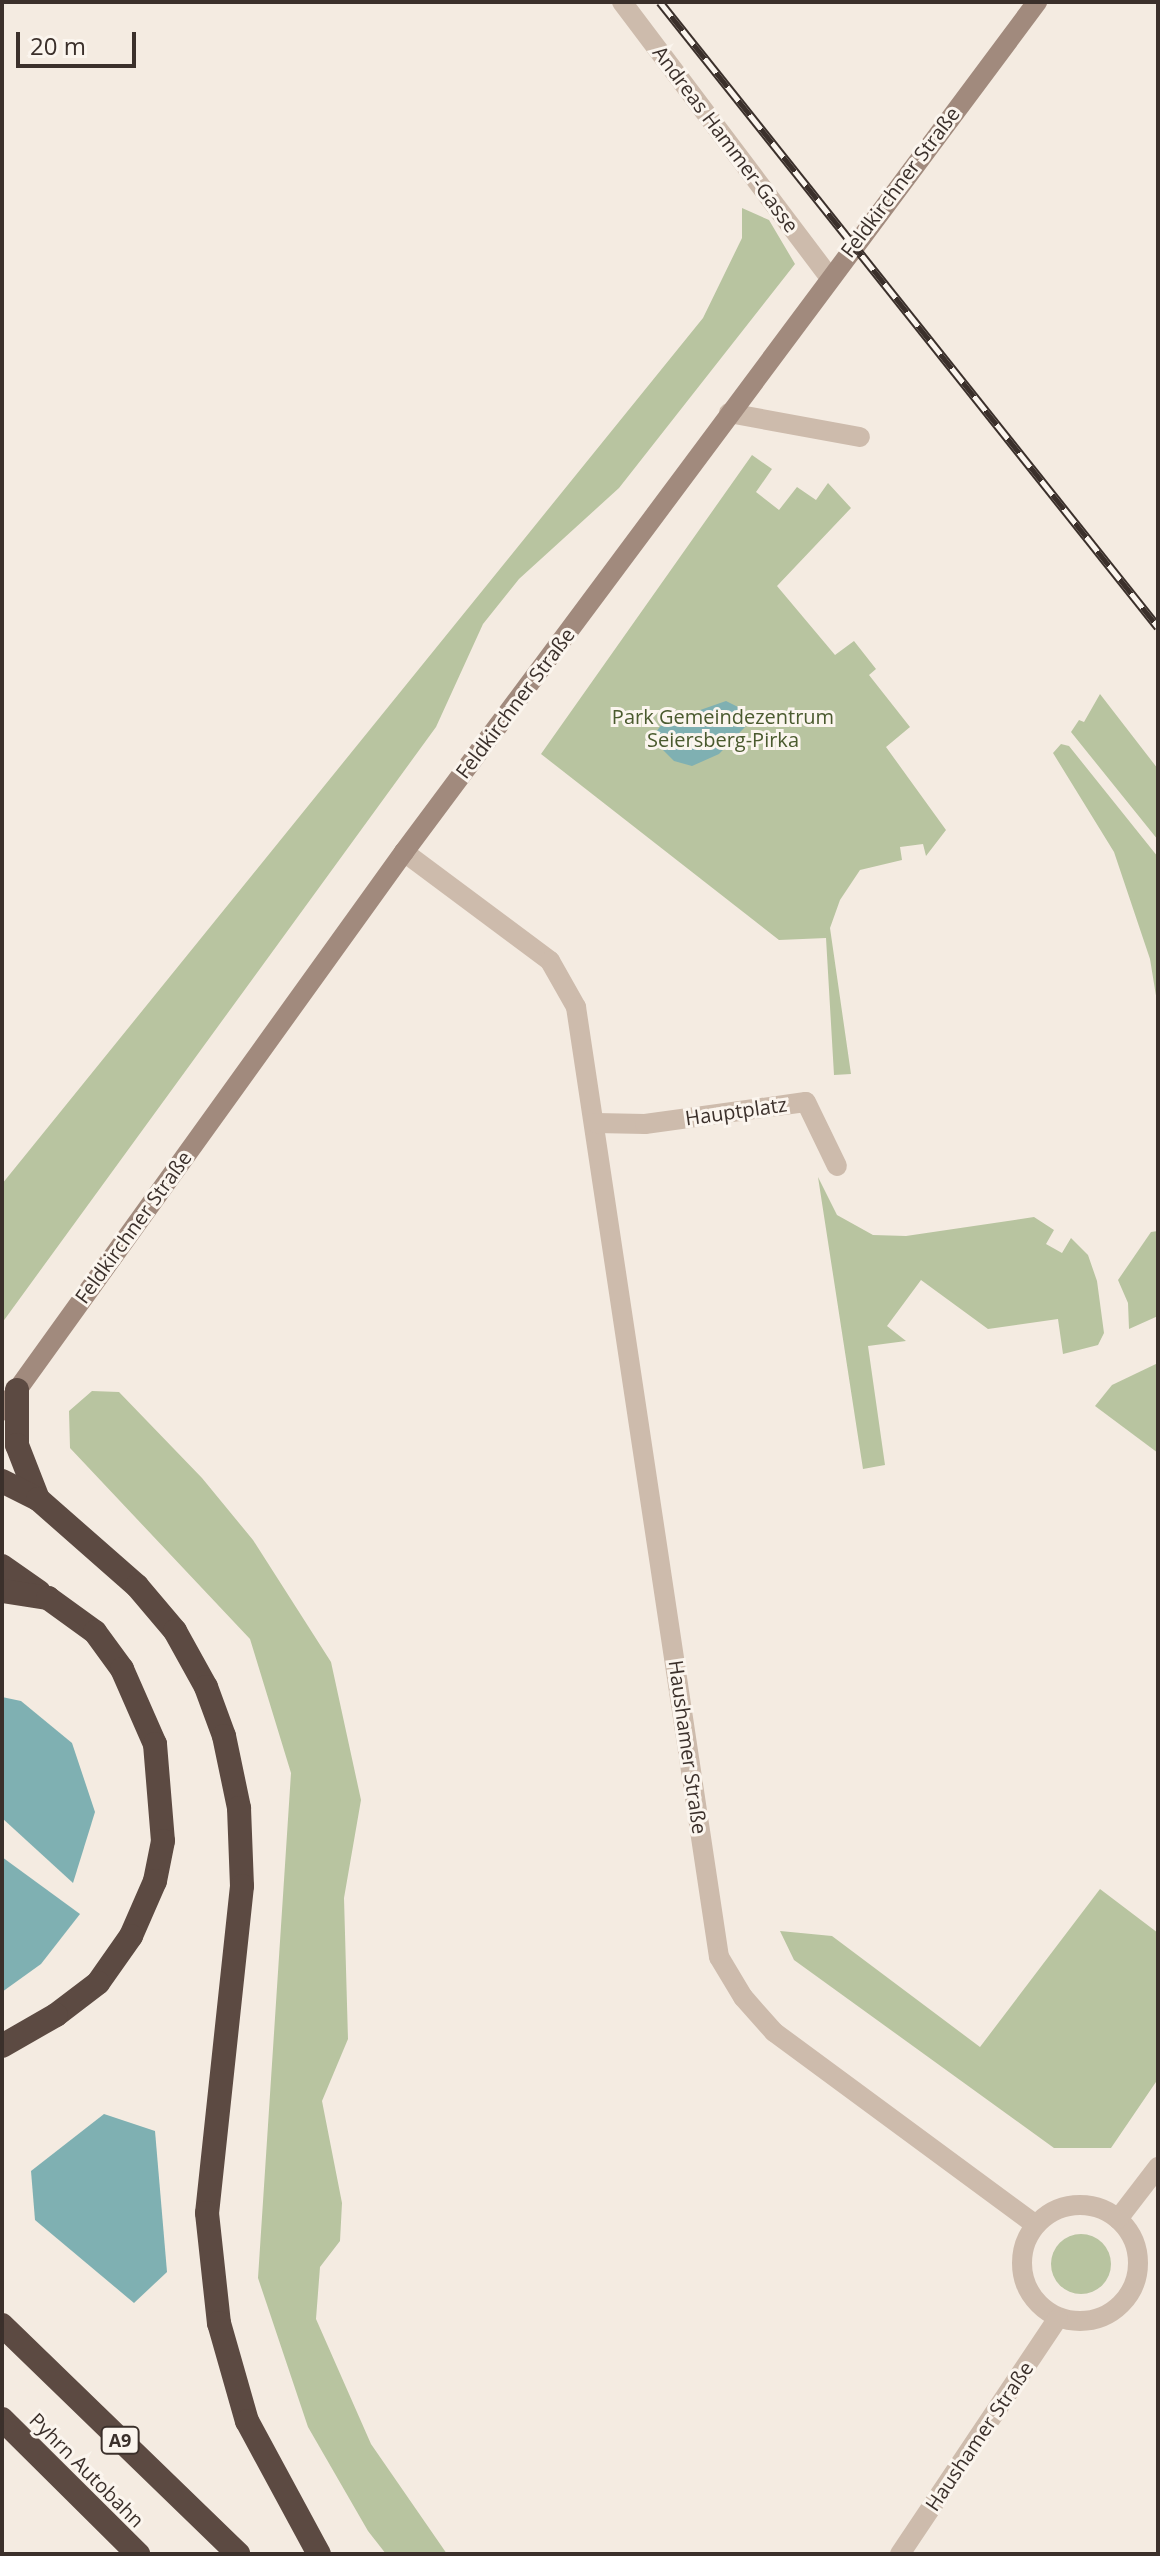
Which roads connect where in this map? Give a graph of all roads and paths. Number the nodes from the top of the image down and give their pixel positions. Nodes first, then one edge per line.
1 (622, 2) edge
2 (1037, 2) edge
3 (829, 277) junction
4 (729, 413) junction
5 (860, 437) dead end
6 (404, 852) junction
7 (596, 1123) junction
8 (837, 1166) dead end
9 (17, 1390) junction
10 (2, 1411) edge
11 (2, 1481) edge
12 (38, 1499) junction
13 (2, 1566) edge
14 (2, 1591) edge
15 (48, 1598) junction
16 (2, 2046) edge
17 (1158, 2167) edge
18 (1118, 2219) junction
19 (1036, 2225) junction
20 (1058, 2318) junction
21 (2, 2325) edge
22 (2, 2419) edge
23 (138, 2554) edge
24 (238, 2554) edge
25 (319, 2554) edge
26 (900, 2554) edge

1 - 3 street, Andreas Hammer-Gasse
2 - 3 main road, Feldkirchner Straße
3 - 4 main road, Feldkirchner Straße
4 - 5 street
4 - 6 main road, Feldkirchner Straße
6 - 7 street, Haushamer Straße
6 - 9 main road, Feldkirchner Straße
7 - 8 street, Hauptplatz
7 - 19 street, Haushamer Straße
9 - 10 main road, Feldkirchner Straße
9 - 12 highway
11 - 12 highway
12 - 25 highway
13 - 15 highway
14 - 15 highway
15 - 16 highway
17 - 18 street
18 - 19 street
18 - 20 street
19 - 20 street
20 - 26 street, Haushamer Straße
21 - 24 highway, A9
22 - 23 highway, Pyhrn Autobahn

